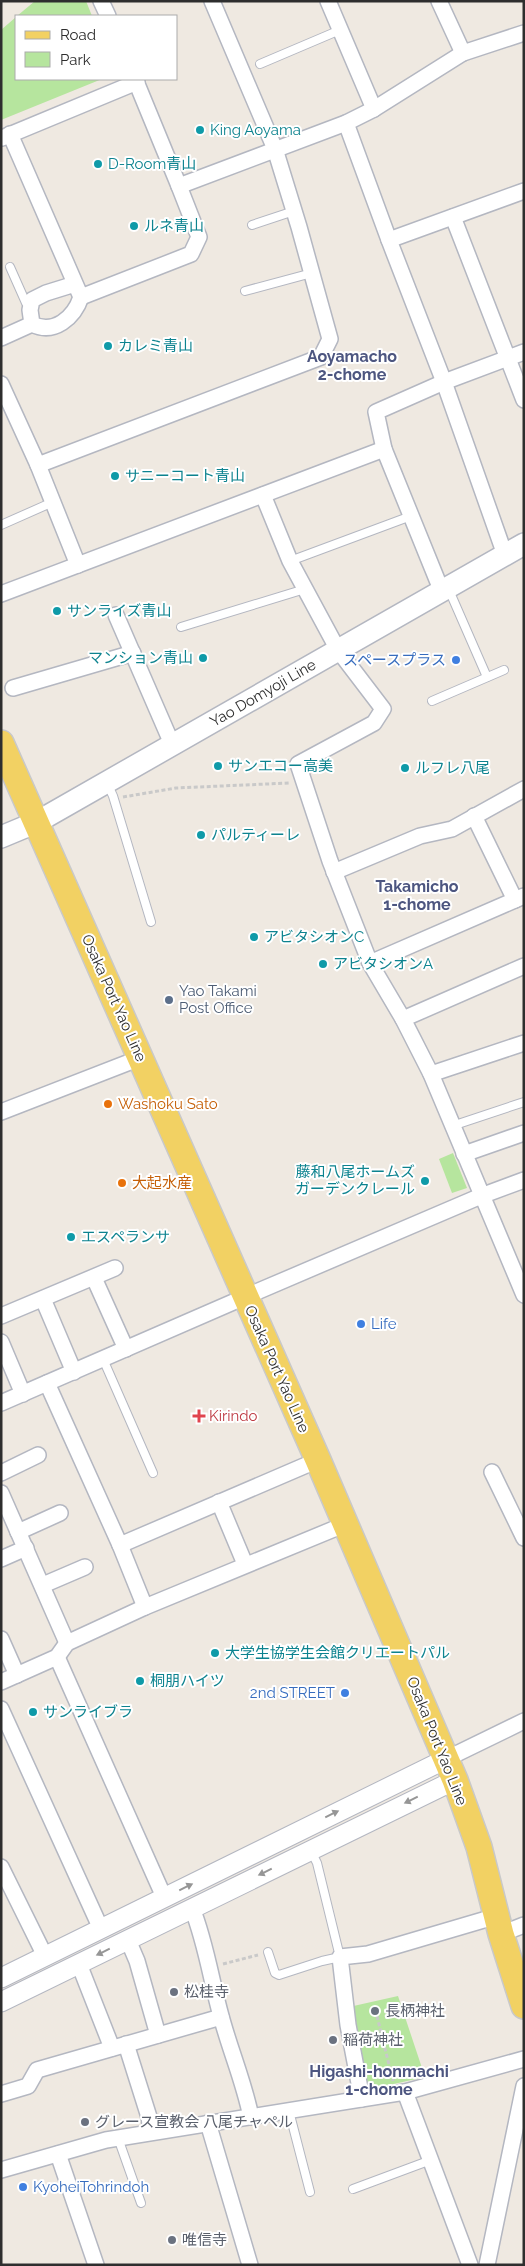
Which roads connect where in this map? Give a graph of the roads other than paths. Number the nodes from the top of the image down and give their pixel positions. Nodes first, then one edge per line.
1 (101, 1) edge
2 (212, 1) edge
3 (328, 1) edge
4 (439, 1) edge
5 (108, 15) edge
6 (340, 30) junction
7 (524, 33) edge
8 (463, 53) junction
9 (260, 64) dead end
10 (136, 80) edge
11 (374, 109) junction
12 (346, 123) junction
13 (6, 136) edge
14 (275, 149) junction
15 (179, 186) junction
16 (522, 197) edge
17 (294, 211) junction
18 (454, 217) junction
19 (252, 225) dead end
20 (389, 240) junction
21 (10, 267) dead end
22 (312, 273) junction
23 (78, 291) junction
24 (245, 291) dead end
25 (30, 306) junction
26 (32, 324) junction
27 (1, 338) edge
28 (524, 352) edge
29 (507, 359) junction
30 (444, 382) junction
31 (1, 384) edge
32 (524, 400) edge
33 (5, 402) edge
34 (384, 449) junction
35 (38, 465) junction
36 (263, 495) junction
37 (53, 502) junction
38 (411, 516) junction
39 (1, 525) edge
40 (524, 544) edge
41 (505, 555) junction
42 (290, 561) junction
43 (78, 565) junction
44 (305, 589) junction
45 (445, 590) junction
46 (1, 594) edge
47 (116, 615) dead end
48 (181, 627) dead end
49 (338, 650) junction
50 (133, 653) junction
51 (504, 670) dead end
52 (487, 677) junction
53 (13, 688) dead end
54 (432, 701) dead end
55 (1, 743) edge
56 (172, 744) junction
57 (524, 789) edge
58 (110, 791) junction
59 (474, 816) junction
60 (37, 822) junction
61 (1, 837) edge
62 (334, 872) junction
63 (519, 898) edge
64 (151, 922) dead end
65 (370, 963) junction
66 (524, 966) edge
67 (403, 1019) junction
68 (524, 1043) edge
69 (140, 1058) junction
70 (431, 1074) junction
71 (524, 1102) edge
72 (1, 1112) edge
73 (452, 1126) junction
74 (524, 1133) edge
75 (464, 1154) junction
76 (524, 1180) edge
77 (481, 1196) junction
78 (115, 1268) dead end
79 (94, 1278) junction
80 (524, 1295) edge
81 (245, 1296) junction
82 (43, 1299) junction
83 (1, 1316) edge
84 (1, 1342) edge
85 (126, 1349) junction
86 (104, 1359) junction
87 (74, 1372) junction
88 (47, 1383) junction
89 (23, 1394) junction
90 (1, 1403) edge
91 (38, 1455) dead end
92 (318, 1460) junction
93 (492, 1472) dead end
94 (1, 1473) edge
95 (153, 1473) dead end
96 (1, 1493) edge
97 (219, 1502) junction
98 (60, 1513) dead end
99 (346, 1524) junction
100 (18, 1532) junction
101 (524, 1538) edge
102 (120, 1545) junction
103 (26, 1548) junction
104 (1, 1559) edge
105 (245, 1564) junction
106 (85, 1567) dead end
107 (43, 1585) junction
108 (146, 1607) junction
109 (1, 1639) edge
110 (67, 1643) junction
111 (57, 1657) junction
112 (17, 1675) junction
113 (1, 1682) edge
114 (1, 1709) edge
115 (524, 1722) edge
116 (450, 1769) junction
117 (311, 1850) junction
118 (3, 1877) edge
119 (164, 1897) junction
120 (192, 1908) junction
121 (507, 1925) edge
122 (101, 1929) junction
123 (128, 1940) junction
124 (268, 1952) road end
125 (45, 1956) junction
126 (340, 1957) junction
127 (79, 1964) junction
128 (1, 1978) edge
129 (1, 2002) edge
130 (524, 2006) edge
131 (221, 2017) junction
132 (158, 2035) junction
133 (119, 2046) junction
134 (524, 2059) edge
135 (524, 2086) edge
136 (401, 2093) junction
137 (1, 2094) edge
138 (362, 2099) junction
139 (289, 2111) junction
140 (251, 2117) junction
141 (208, 2123) junction
142 (151, 2132) junction
143 (118, 2138) junction
144 (58, 2154) junction
145 (431, 2160) junction
146 (1, 2170) edge
147 (353, 2189) dead end
148 (310, 2192) dead end
149 (141, 2203) dead end
150 (96, 2265) edge
151 (250, 2265) edge
152 (470, 2265) edge
153 (487, 2265) edge

1 - 5 street
2 - 14 street
3 - 6 street
4 - 8 street
6 - 9 lane
6 - 11 street
7 - 8 street
8 - 11 street
10 - 13 street
10 - 15 street
11 - 12 street
12 - 14 street
12 - 20 street
13 - 23 street
14 - 15 street
14 - 17 street
15 - 23 street
16 - 18 street
17 - 19 lane
17 - 22 street
18 - 20 street
18 - 29 street
20 - 30 street
21 - 25 lane
22 - 24 lane
22 - 35 street
23 - 25 street
23 - 26 street
25 - 26 street
26 - 27 street
28 - 29 street
29 - 30 street
29 - 32 street
30 - 34 street
30 - 41 street
31 - 33 street
33 - 35 street
34 - 36 street
34 - 38 street
35 - 37 street
36 - 42 street
36 - 43 street
37 - 39 lane
37 - 43 street
38 - 42 lane
38 - 45 street
40 - 41 main road, Yao Domyoji Line
41 - 45 main road, Yao Domyoji Line
42 - 44 street
43 - 46 street
44 - 48 lane
44 - 49 street
45 - 49 main road, Yao Domyoji Line
45 - 52 lane
47 - 50 street
49 - 56 main road, Yao Domyoji Line
49 - 62 street
50 - 53 street
50 - 56 street
51 - 52 lane
52 - 54 lane
55 - 60 main road, Osaka Port Yao Line
56 - 58 main road, Yao Domyoji Line
57 - 59 street
58 - 60 main road, Yao Domyoji Line
58 - 64 lane
59 - 62 street
59 - 63 street
60 - 61 main road, Yao Domyoji Line
60 - 69 main road, Osaka Port Yao Line
62 - 65 street
63 - 65 street
65 - 67 street
66 - 67 street
67 - 70 street
68 - 70 street
69 - 72 street
69 - 81 main road, Osaka Port Yao Line
70 - 73 street
71 - 73 lane
73 - 75 street
74 - 75 street
75 - 77 street
76 - 77 street
77 - 80 street
77 - 81 street
78 - 79 street
79 - 82 street
79 - 85 street
81 - 85 street
81 - 92 main road, Osaka Port Yao Line
82 - 83 street
82 - 87 street
84 - 89 street
85 - 86 street
86 - 87 street
86 - 95 lane
87 - 88 street
88 - 89 street
88 - 102 street
89 - 90 street
91 - 94 street
92 - 97 street
92 - 99 main road, Osaka Port Yao Line
93 - 101 street
96 - 100 street
97 - 102 street
97 - 105 street
98 - 100 street
99 - 105 street
99 - 116 main road, Osaka Port Yao Line
100 - 103 street
102 - 108 street
103 - 104 street
103 - 107 street
105 - 108 street
106 - 107 street
107 - 110 street
108 - 110 street
109 - 112 street
110 - 111 street
111 - 112 street
111 - 119 street
112 - 113 street
114 - 122 street
115 - 116 street
116 -> 117 street
119 -> 116 street
116 - 121 main road, Osaka Port Yao Line
117 -> 120 street
117 - 126 lane
118 - 125 street
119 - 122 street
120 - 123 street
120 - 131 street
121 - 126 street
121 - 130 main road, Osaka Port Yao Line
122 - 125 street
123 -> 127 street
123 - 132 street
124 - 126 lane
125 - 128 street
126 - 138 street
127 - 129 street
127 - 133 street
131 - 132 street
131 - 140 street
132 - 133 street
133 - 137 street
133 - 142 street
134 - 136 street
135 - 153 street
136 - 138 street
136 - 145 street
138 - 139 street
139 - 140 street
139 - 148 lane
140 - 141 street
141 - 142 street
141 - 151 street
142 - 143 street
143 - 144 street
143 - 149 lane
144 - 146 street
144 - 150 street
145 - 147 lane
145 - 152 street

